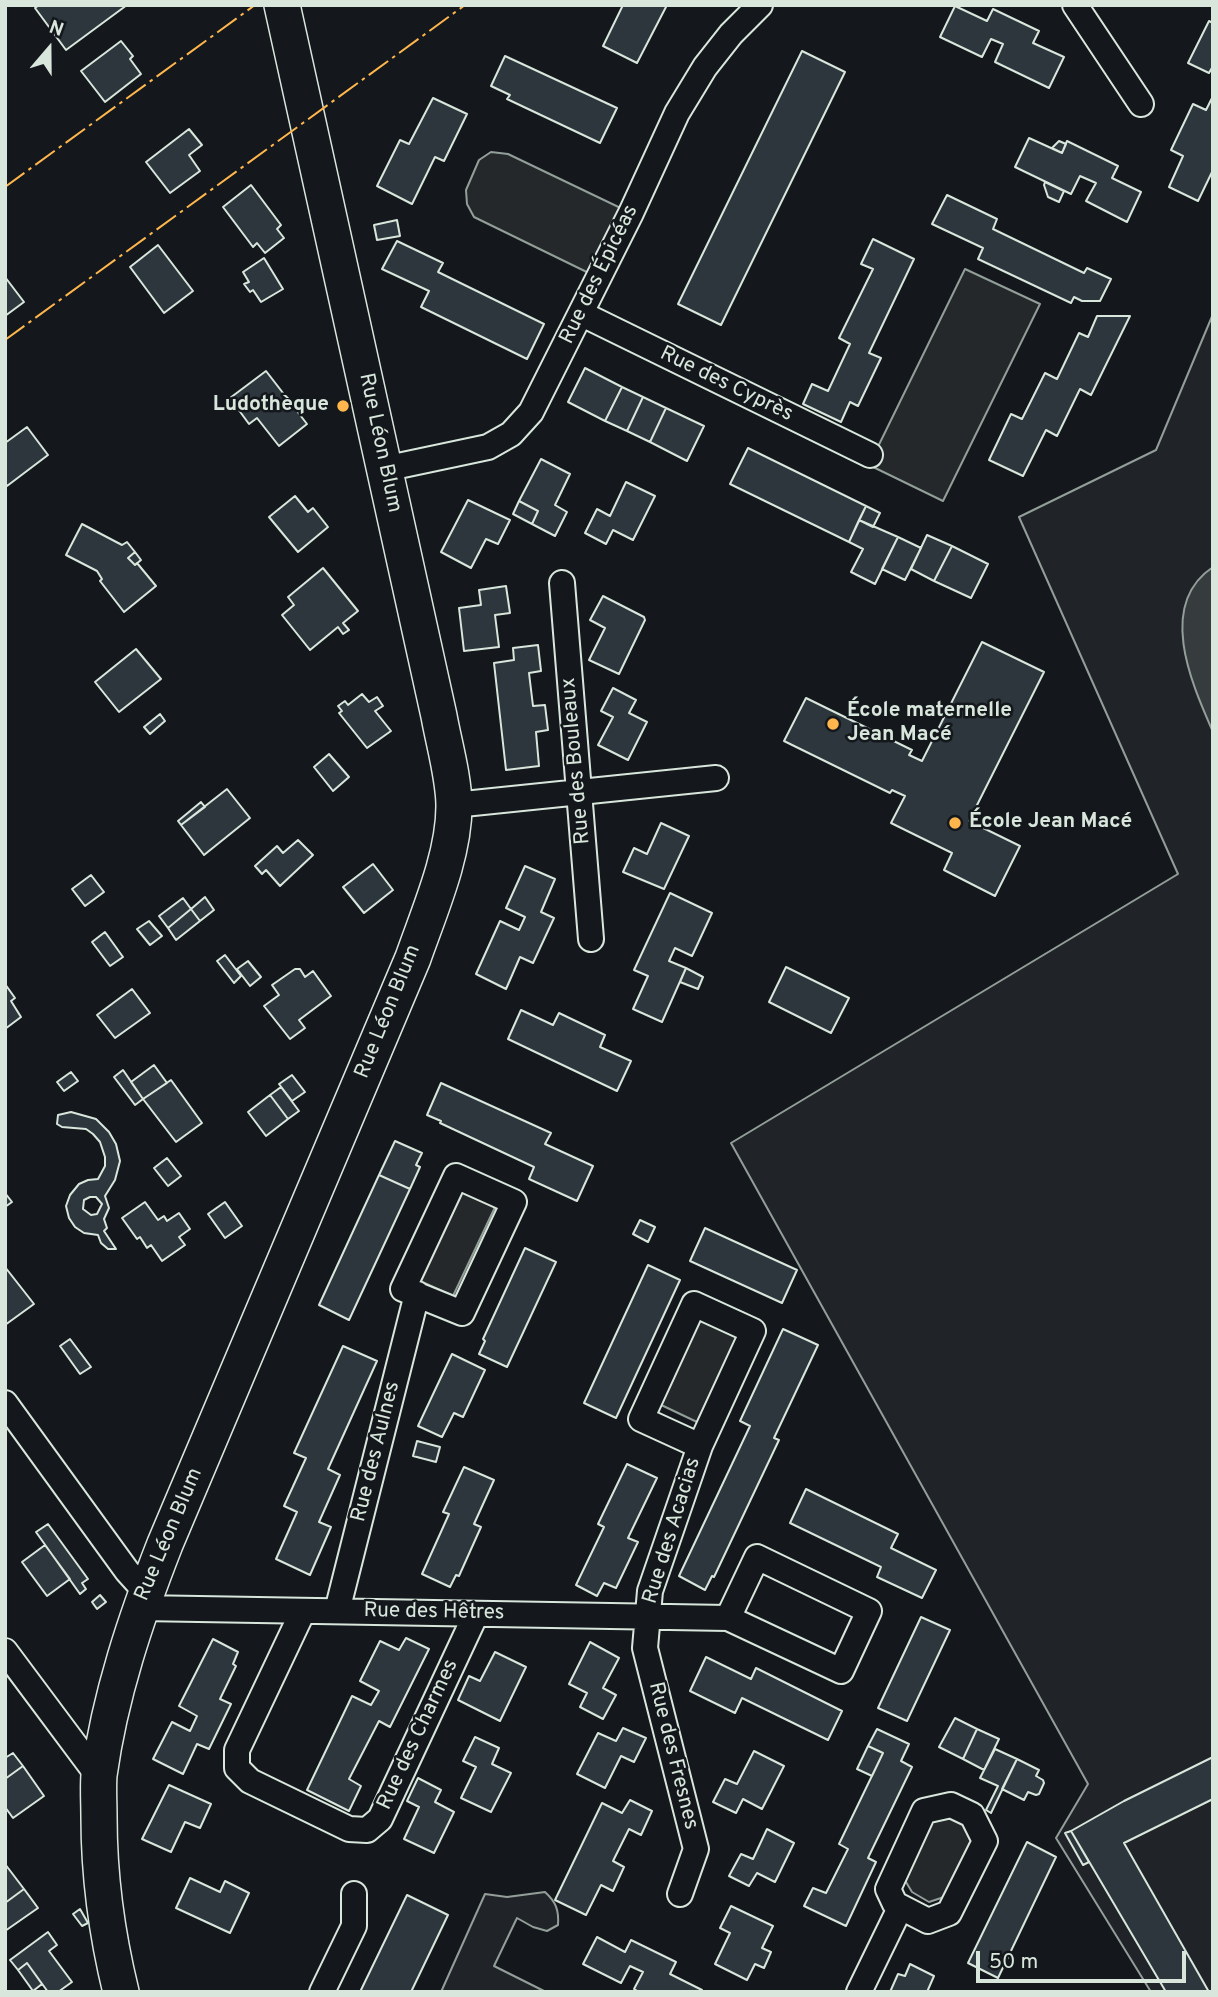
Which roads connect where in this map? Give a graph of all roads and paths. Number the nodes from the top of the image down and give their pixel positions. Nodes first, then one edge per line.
1 (282, 5) edge
2 (760, 5) edge
3 (1075, 5) edge
4 (1140, 104) dead end
5 (582, 314) junction
6 (870, 455) dead end
7 (384, 469) junction
8 (562, 583) dead end
9 (716, 778) dead end
10 (579, 793) junction
11 (454, 805) junction
12 (591, 939) dead end
13 (417, 1294) junction
14 (5, 1403) edge
15 (700, 1446) junction
16 (143, 1600) junction
17 (303, 1611) junction
18 (337, 1611) junction
19 (476, 1614) junction
20 (647, 1616) junction
21 (728, 1618) junction
22 (5, 1651) edge
23 (99, 1777) junction
24 (354, 1894) dead end
25 (680, 1894) dead end
26 (900, 1908) junction
27 (121, 1992) edge
28 (322, 1992) edge
29 (859, 1992) edge

1 - 7 main road, Rue Léon Blum
2 - 5 street, Rue des Épicéas
3 - 4 street
5 - 6 street, Rue des Cyprès
5 - 7 street, Rue des Épicéas
7 - 11 main road, Rue Léon Blum
8 - 10 street, Rue des Bouleaux
9 - 10 street
10 - 11 street
10 - 12 street, Rue des Bouleaux
11 - 16 main road, Rue Léon Blum
13 - 13 street, Rue des Aulnes
13 - 18 street, Rue des Aulnes
14 - 16 street
15 - 15 street, Rue des Acacias
15 - 20 street, Rue des Acacias
16 - 17 street, Rue des Hêtres
16 - 23 main road, Rue Léon Blum
17 - 18 street, Rue des Hêtres
17 - 19 street, Rue des Charmes
18 - 19 street, Rue des Hêtres
19 - 20 street, Rue des Hêtres
20 - 21 street, Rue des Hêtres
20 - 25 street, Rue des Fresnes
21 - 21 street, Rue des Hêtres
22 - 23 street
23 - 27 main road, Rue Léon Blum
24 - 28 street
26 - 26 street
26 - 29 street

